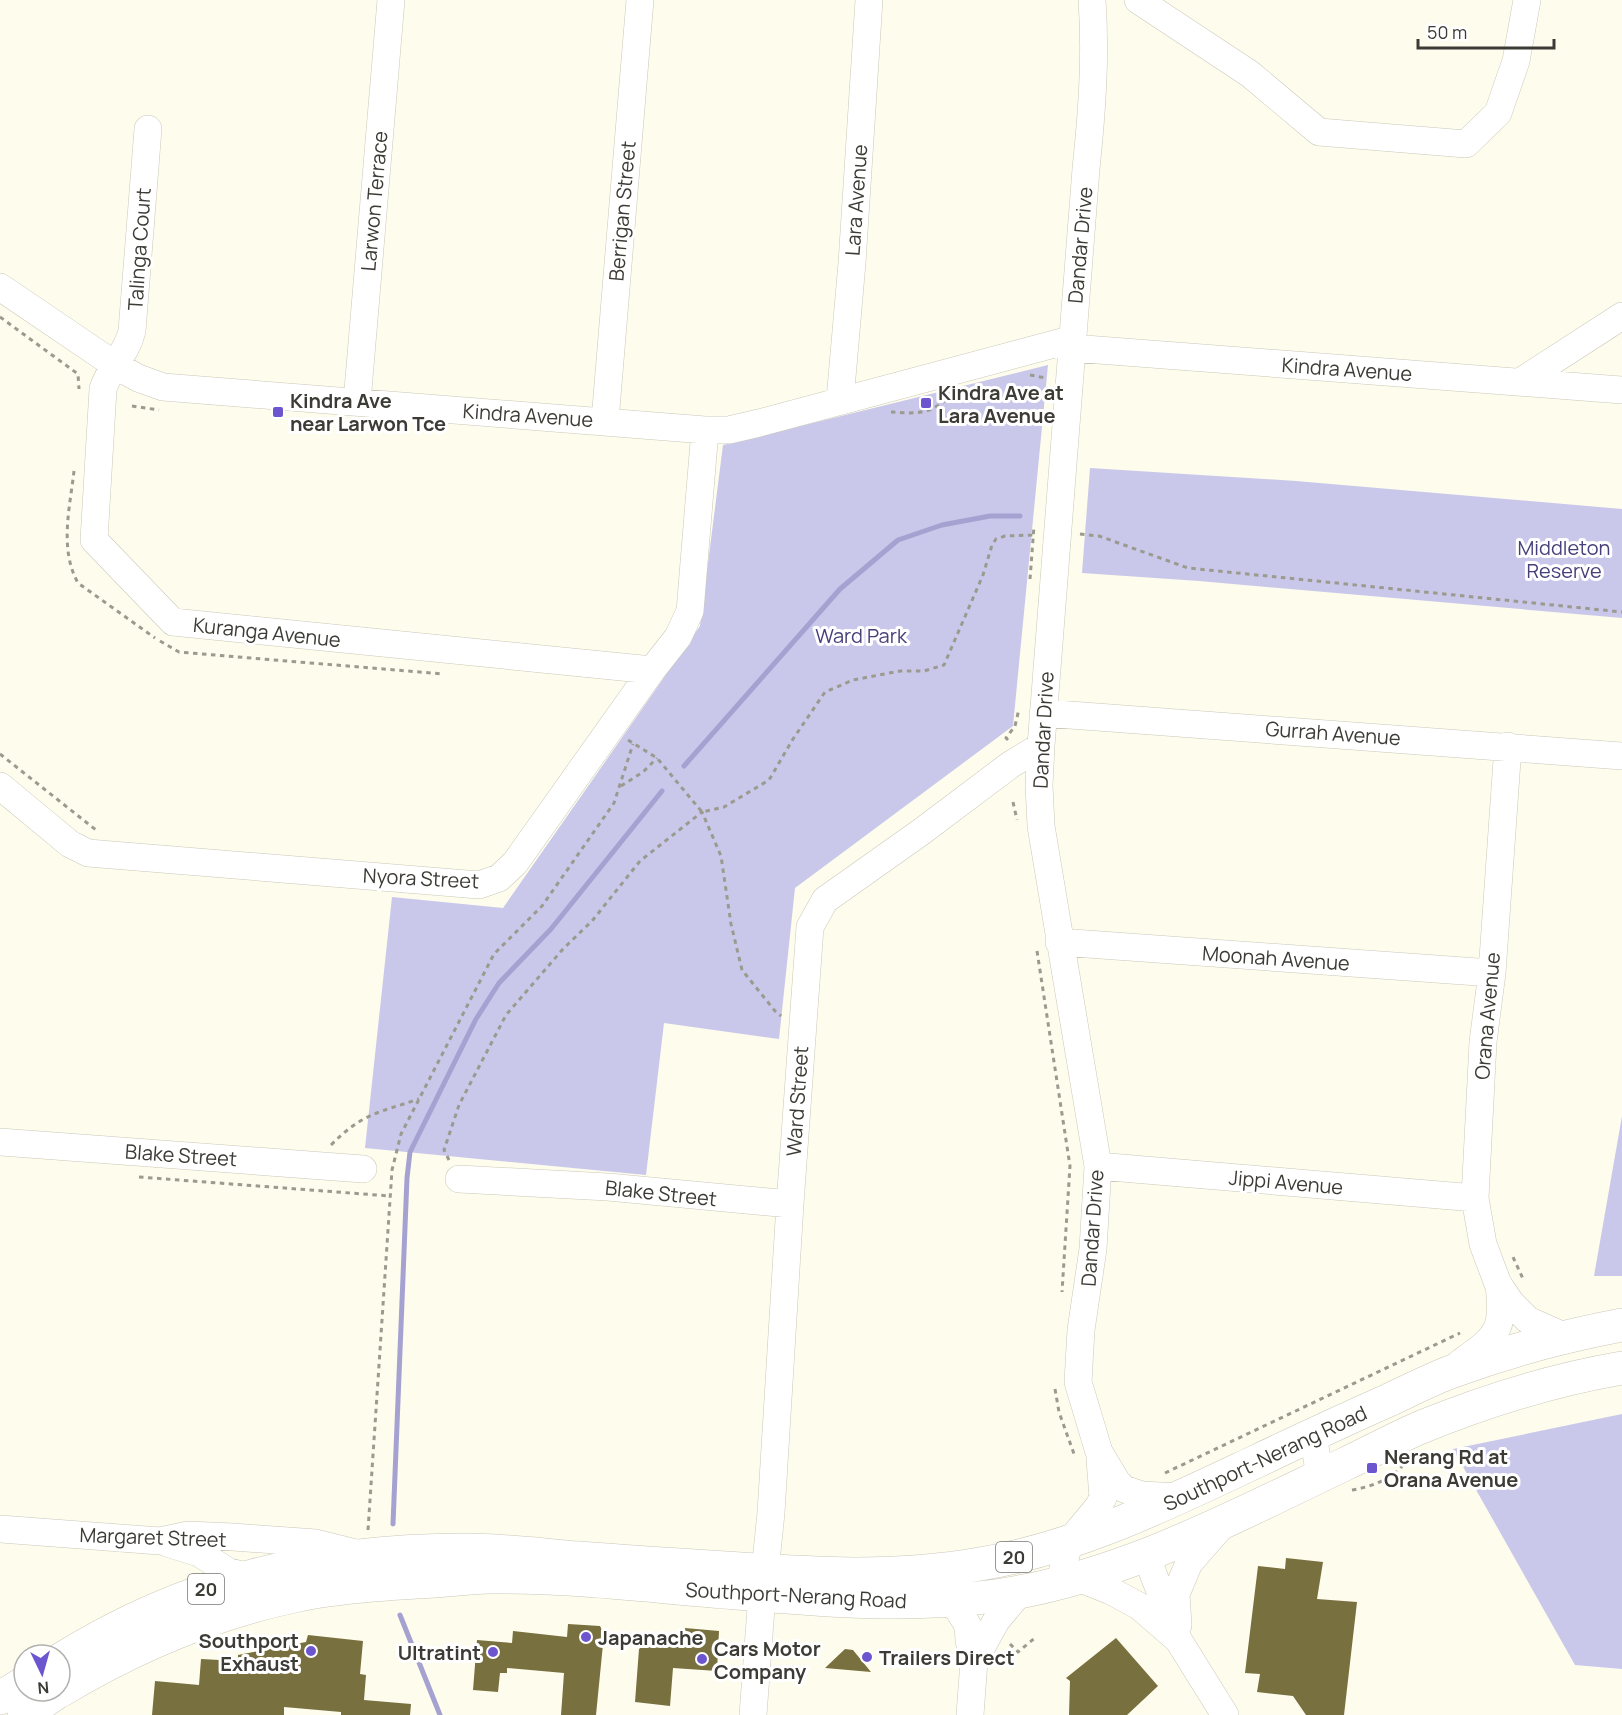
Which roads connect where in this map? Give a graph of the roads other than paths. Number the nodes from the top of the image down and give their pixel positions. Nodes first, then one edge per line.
1 (391, 0) edge
2 (640, 0) edge
3 (869, 0) edge
4 (1092, 0) edge
5 (1138, 0) edge
6 (1527, 0) edge
7 (148, 129) dead end
8 (0, 288) edge
9 (1622, 316) edge
10 (1072, 343) junction
11 (115, 365) junction
12 (1520, 382) junction
13 (1622, 390) edge
14 (840, 400) junction
15 (357, 402) junction
16 (605, 421) junction
17 (705, 430) junction
18 (652, 670) junction
19 (1032, 707) junction
20 (1041, 746) junction
21 (1508, 746) junction
22 (1622, 756) edge
23 (0, 786) edge
24 (1048, 943) junction
25 (1492, 973) junction
26 (0, 1142) edge
27 (1098, 1166) junction
28 (363, 1169) dead end
29 (459, 1179) road end
30 (1475, 1198) junction
31 (790, 1204) junction
32 (1511, 1283) junction
33 (1622, 1325) edge
34 (1566, 1337) junction
35 (1622, 1368) edge
36 (1446, 1374) junction
37 (1312, 1435) junction
38 (1099, 1452) junction
39 (1320, 1476) junction
40 (1170, 1486) junction
41 (1229, 1518) junction
42 (0, 1529) edge
43 (233, 1537) junction
44 (1076, 1539) junction
45 (160, 1541) junction
46 (366, 1554) junction
47 (1146, 1555) junction
48 (1069, 1580) junction
49 (764, 1583) junction
50 (252, 1591) junction
51 (1020, 1592) junction
52 (945, 1600) junction
53 (1179, 1641) junction
54 (72, 1653) edge
55 (974, 1661) junction
56 (72, 1685) edge
57 (42, 1703) edge
58 (24, 1715) edge
59 (753, 1715) edge
60 (970, 1715) edge
61 (1225, 1715) edge

1 - 15 street, Larwon Terrace
2 - 16 street, Berrigan Street
3 - 14 street, Lara Avenue
4 - 10 street, Dandar Drive
5 - 6 street
7 - 11 street, Talinga Court
8 - 11 street, Kindra Avenue
9 - 12 street
10 - 12 street, Kindra Avenue
10 - 14 street, Kindra Avenue
10 - 19 street, Dandar Drive
11 - 15 street, Kindra Avenue
11 - 18 street, Kuranga Avenue
12 - 13 street, Kindra Avenue
14 - 17 street, Kindra Avenue
15 - 16 street, Kindra Avenue
16 - 17 street, Kindra Avenue
17 - 18 street, Nyora Street
18 - 23 street, Nyora Street
19 - 20 street, Dandar Drive
19 - 21 street, Gurrah Avenue
20 - 24 street, Dandar Drive
20 - 31 street, Ward Street
21 - 22 street, Gurrah Avenue
21 - 25 street, Orana Avenue
24 - 25 street, Moonah Avenue
24 - 27 street, Dandar Drive
25 - 30 street, Orana Avenue
26 - 28 street, Blake Street
27 - 30 street, Jippi Avenue
27 - 38 street, Dandar Drive
29 - 31 street, Blake Street
30 - 32 street, Orana Avenue
31 - 49 street, Ward Street
32 - 34 street, Orana Avenue
32 - 36 street, Orana Avenue
33 - 34 main road, Southport-Nerang Road / 20
34 - 36 main road, Southport-Nerang Road / 20
35 - 39 main road, Southport-Nerang Road / 20
36 - 37 main road, Southport-Nerang Road / 20
37 - 39 street
37 - 40 main road, Southport-Nerang Road / 20
38 - 40 street, Dandar Drive
38 - 44 street, Dandar Drive
39 - 41 main road, Southport-Nerang Road / 20
40 - 44 main road, Southport-Nerang Road / 20
41 - 47 main road, Southport-Nerang Road / 20
41 - 53 street
42 - 45 street, Margaret Street
43 - 45 street, Margaret Street
43 - 46 street
43 - 50 street, Margaret Street
44 - 47 main road
44 - 48 street
44 - 49 main road, Southport-Nerang Road / 20
45 - 50 street
46 - 49 main road, Southport-Nerang Road / 20
46 - 50 main road, 20
47 - 48 main road, Southport-Nerang Road / 20
47 - 53 street
48 - 51 main road, Southport-Nerang Road / 20
48 - 53 street
49 - 50 main road, Southport-Nerang Road / 20
49 - 52 main road, Southport-Nerang Road / 20
49 - 59 street, Ward Street
50 - 54 main road, 20
50 - 56 main road, 20
51 - 52 main road, Southport-Nerang Road / 20
51 - 55 street
52 - 55 street
53 - 61 street
55 - 60 street
57 - 58 main road, 20

